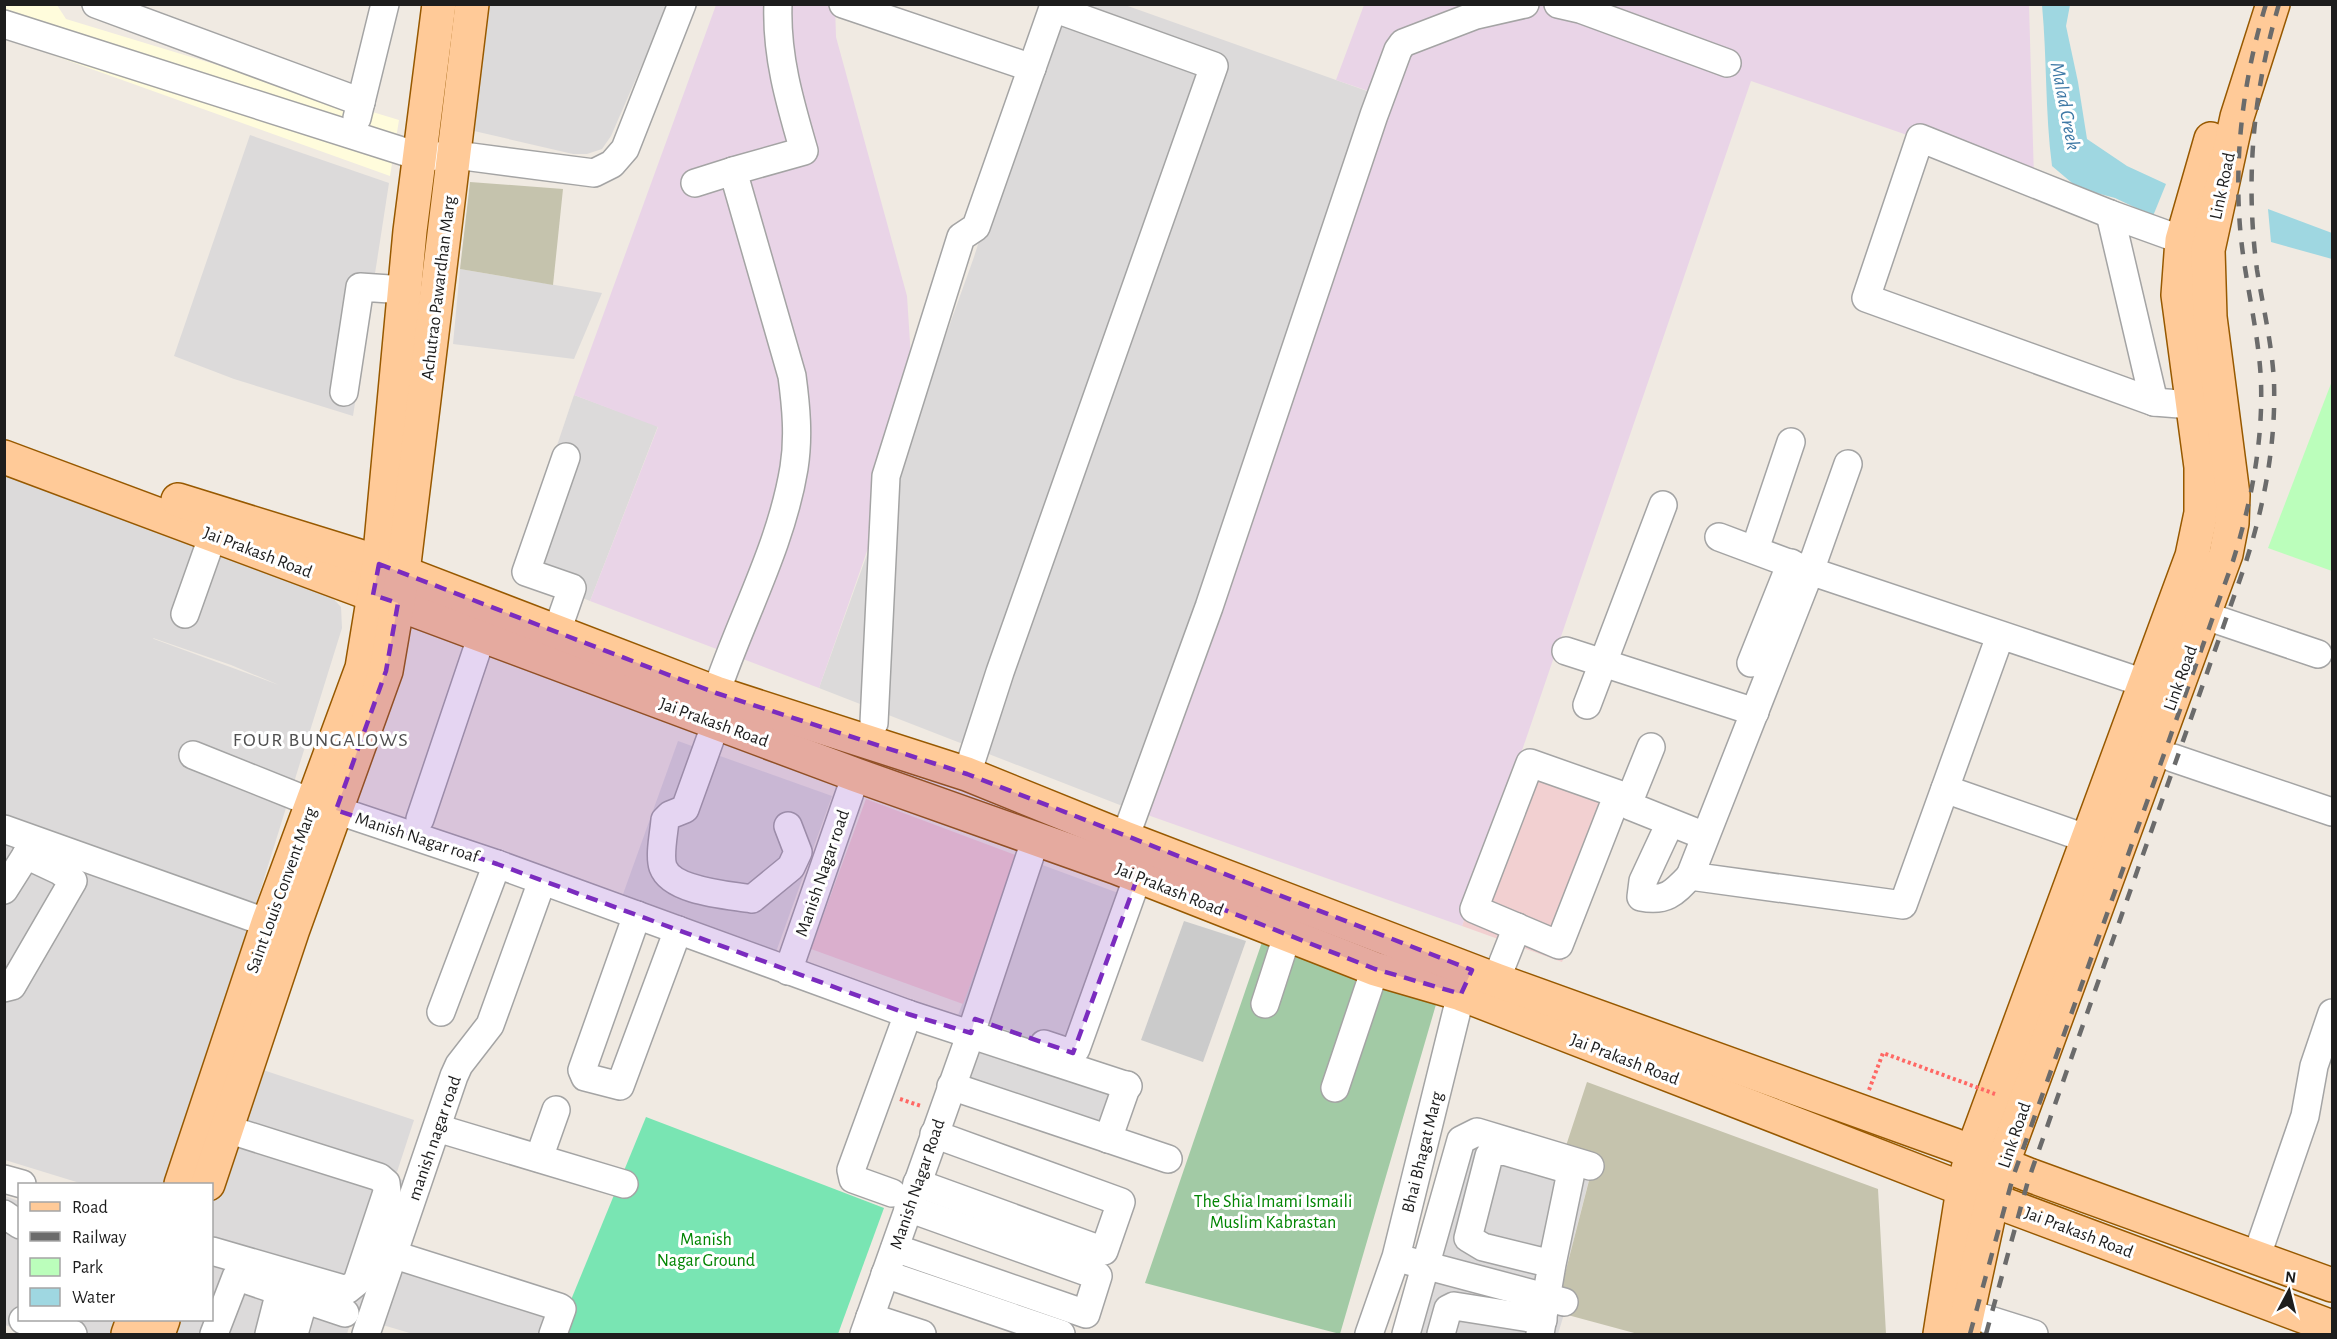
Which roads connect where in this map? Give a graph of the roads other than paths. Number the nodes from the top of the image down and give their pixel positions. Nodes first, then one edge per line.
1 (96, 4) edge
2 (385, 4) edge
3 (439, 4) edge
4 (472, 4) edge
5 (682, 4) edge
6 (778, 4) edge
7 (843, 4) edge
8 (1525, 4) edge
9 (1558, 4) edge
10 (2248, 4) edge
11 (2273, 4) edge
12 (1052, 6) edge
13 (4, 24) edge
14 (170, 32) junction
15 (1727, 63) dead end
16 (1032, 68) junction
17 (157, 73) junction
18 (361, 102) junction
19 (352, 137) junction
20 (456, 155) junction
21 (421, 157) junction
22 (733, 171) junction
23 (695, 183) dead end
24 (2110, 214) junction
25 (2182, 240) junction
26 (405, 290) junction
27 (344, 392) dead end
28 (2154, 402) junction
29 (2192, 405) junction
30 (1791, 442) dead end
31 (6, 456) edge
32 (566, 457) dead end
33 (1848, 464) dead end
34 (1664, 505) dead end
35 (213, 535) junction
36 (1719, 537) dead end
37 (1755, 549) junction
38 (1801, 567) junction
39 (388, 583) junction
40 (185, 614) dead end
41 (2203, 615) junction
42 (556, 634) junction
43 (482, 635) junction
44 (2000, 636) junction
45 (1566, 651) dead end
46 (2318, 654) dead end
47 (1603, 663) junction
48 (1751, 663) dead end
49 (2144, 683) junction
50 (1587, 705) dead end
51 (716, 708) junction
52 (1755, 712) junction
53 (874, 723) dead end
54 (1651, 747) dead end
55 (193, 755) dead end
56 (2173, 758) dead end
57 (967, 774) junction
58 (856, 775) junction
59 (1945, 789) junction
60 (325, 807) junction
61 (2332, 812) edge
62 (420, 819) dead end
63 (1670, 823) junction
64 (788, 826) dead end
65 (4, 829) edge
66 (1706, 836) junction
67 (1036, 838) junction
68 (2088, 839) junction
69 (31, 848) junction
70 (1126, 860) junction
71 (497, 864) junction
72 (1690, 876) junction
73 (542, 881) junction
74 (4, 890) edge
75 (268, 923) junction
76 (634, 923) junction
77 (1517, 927) junction
78 (1287, 936) junction
79 (675, 937) junction
80 (1376, 969) junction
81 (788, 971) junction
82 (1479, 984) junction
83 (4, 988) edge
84 (1265, 1004) dead end
85 (441, 1012) dead end
86 (2332, 1013) edge
87 (908, 1014) junction
88 (977, 1032) junction
89 (951, 1086) junction
90 (1335, 1088) dead end
91 (556, 1110) dead end
92 (437, 1128) junction
93 (226, 1129) junction
94 (934, 1134) junction
95 (1108, 1139) junction
96 (1972, 1153) junction
97 (539, 1158) junction
98 (1168, 1159) dead end
99 (2003, 1164) junction
100 (1590, 1166) dead end
101 (182, 1183) edge
102 (209, 1183) edge
103 (624, 1184) dead end
104 (1978, 1194) junction
105 (906, 1195) junction
106 (4, 1214) edge
107 (18, 1224) edge
108 (895, 1248) junction
109 (213, 1251) edge
110 (402, 1257) junction
111 (2256, 1258) junction
112 (1411, 1262) junction
113 (1552, 1264) junction
114 (224, 1273) edge
115 (885, 1274) junction
116 (2329, 1284) edge
117 (292, 1295) junction
118 (345, 1313) dead end
119 (1549, 1314) edge
120 (28, 1321) edge
121 (1953, 1322) edge
122 (867, 1326) edge
123 (2317, 1327) edge
124 (73, 1335) edge
125 (214, 1335) edge
126 (269, 1335) edge
127 (294, 1335) edge
128 (366, 1335) edge
129 (387, 1335) edge
130 (553, 1335) edge
131 (922, 1335) edge
132 (1061, 1335) edge
133 (1369, 1335) edge
134 (1386, 1335) edge
135 (1406, 1335) edge
136 (1441, 1335) edge
137 (2034, 1335) edge

1 - 14 street
2 - 18 street
3 - 21 main road, Achutrao Pawardhan Marg
4 - 20 main road, Achutrao Pawardhan Marg
5 - 20 street
6 - 22 street
7 - 16 street
8 - 70 street
9 - 15 street
10 - 25 main road, Link Road
11 - 41 main road, Link Road
12 - 16 street
12 - 57 street
13 - 17 street
14 - 17 street
14 - 18 street
16 - 53 street
17 - 19 street
18 - 19 street
19 - 21 street
20 - 21 street
20 - 39 main road, Achutrao Pawardhan Marg
21 - 26 main road, Achutrao Pawardhan Marg
22 - 23 street
22 - 51 street
24 - 25 street
24 - 28 street
24 - 28 street
25 - 29 main road, Link Road
26 - 27 street
26 - 39 main road, Achutrao Pawardhan Marg
28 - 29 street
29 - 49 main road, Link Road
30 - 37 street
31 - 35 main road, Jai Prakash Road
31 - 39 main road, Jai Prakash Road
32 - 42 street
33 - 38 street
34 - 47 street
35 - 39 main road, Jai Prakash Road
35 - 40 street
36 - 37 street
37 - 38 street
38 - 44 street
38 - 48 street
38 - 52 street
39 - 42 main road, Jai Prakash Road
39 - 43 main road, Jai Prakash Road
39 - 60 main road, Saint Louis Convent Marg
41 - 46 street
41 - 99 main road, Link Road
42 - 51 main road, Jai Prakash Road
43 - 51 main road, Jai Prakash Road
43 - 62 street
44 - 49 street
44 - 59 street
45 - 47 street
47 - 50 street
47 - 52 street
49 - 68 main road, Link Road
51 - 57 main road, Jai Prakash Road
51 - 58 main road, Jai Prakash Road
51 - 64 street
52 - 66 street
54 - 63 street
55 - 60 street, Manish Nagar roaf
56 - 61 street
57 - 70 main road, Jai Prakash Road
58 - 67 main road, Jai Prakash Road
58 - 81 street, Manish Nagar road
59 - 68 street
59 - 72 street
60 - 71 street, Manish Nagar roaf
60 - 75 main road, Saint Louis Convent Marg
60 - 93 main road, Saint Louis Convent Marg
63 - 66 street
63 - 72 street
65 - 69 street
66 - 72 street
67 - 70 main road, Jai Prakash Road
67 - 88 street, Manish Nagar Road
68 - 96 main road, Link Road
69 - 74 street
69 - 75 street
69 - 83 street
70 - 78 main road, Jai Prakash Road
70 - 82 main road, Jai Prakash Road
70 - 88 street
71 - 73 street
71 - 85 street
73 - 76 street
73 - 92 street, manish nagar road
75 - 101 main road, Saint Louis Convent Marg
76 - 79 street
76 - 79 street
77 - 77 street
77 - 82 street
78 - 80 main road, Jai Prakash Road
78 - 84 street
79 - 81 street
80 - 82 main road, Jai Prakash Road
80 - 90 street
81 - 87 street
82 - 96 main road, Jai Prakash Road
82 - 104 main road, Jai Prakash Road
82 - 112 street
86 - 111 street
87 - 88 street
87 - 105 street
88 - 89 street, Manish Nagar Road
88 - 95 street
89 - 94 street, Manish Nagar Road
89 - 95 street
91 - 97 street
92 - 97 street
92 - 110 street, manish nagar road
93 - 102 main road, Saint Louis Convent Marg
93 - 109 street
94 - 105 street, Manish Nagar Road
94 - 105 street
95 - 98 street
96 - 99 main road, Jai Prakash Road
96 - 104 main road, Link Road
97 - 103 street
99 - 104 main road, Link Road
99 - 111 main road, Jai Prakash Road
100 - 112 street
104 - 121 main road, Link Road
104 - 123 main road, Jai Prakash Road
105 - 108 street, Manish Nagar Road
105 - 108 street
106 - 107 street
108 - 115 street, Manish Nagar Road
110 - 128 street, manish nagar road
110 - 129 street
110 - 130 street
111 - 116 main road, Jai Prakash Road
112 - 119 street
112 - 133 street
112 - 134 street
112 - 135 street
113 - 113 street
113 - 119 street
114 - 117 street
114 - 125 street
115 - 122 street, Manish Nagar Road
115 - 132 street
116 - 123 street
117 - 118 street
117 - 126 street
117 - 127 street
119 - 136 street
120 - 124 street
121 - 137 street
122 - 131 street

